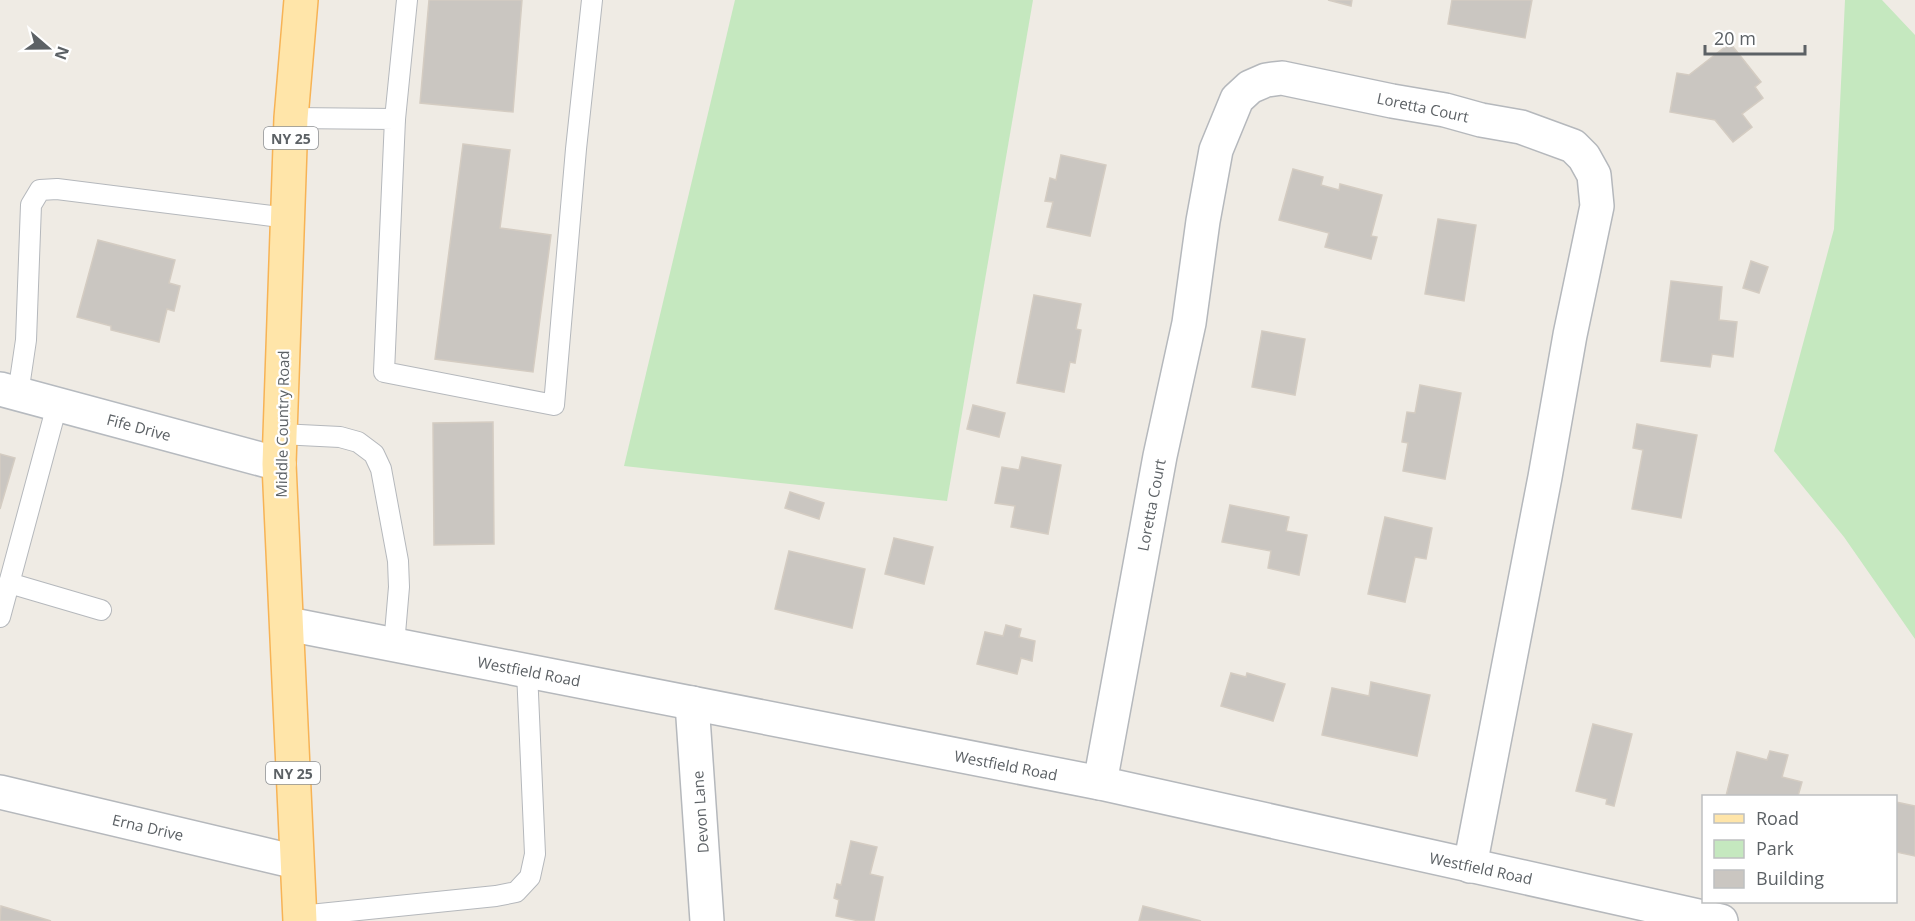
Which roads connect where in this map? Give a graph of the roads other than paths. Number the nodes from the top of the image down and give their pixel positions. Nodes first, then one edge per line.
1 (301, 0) edge
2 (407, 0) edge
3 (592, 0) edge
4 (291, 118) junction
5 (395, 119) junction
6 (288, 218) junction
7 (9, 392) edge
8 (57, 405) junction
9 (279, 449) junction
10 (9, 583) junction
11 (101, 610) dead end
12 (0, 617) edge
13 (288, 624) junction
14 (394, 645) junction
15 (527, 671) junction
16 (692, 703) junction
17 (1100, 783) junction
18 (0, 792) edge
19 (296, 862) junction
20 (1470, 866) junction
21 (300, 918) edge
22 (707, 921) edge
23 (1721, 921) edge

1 - 4 main road, Middle Country Road / NY 25
2 - 5 lane
3 - 5 lane
4 - 5 lane
4 - 6 main road, Middle Country Road / NY 25
6 - 7 lane
6 - 9 main road, Middle Country Road / NY 25
7 - 8 street, Fife Drive
8 - 9 street, Fife Drive
8 - 10 lane
9 - 13 main road, Middle Country Road / NY 25
9 - 14 lane
10 - 11 lane
10 - 12 lane
13 - 14 street, Westfield Road
13 - 19 main road, Middle Country Road / NY 25
14 - 15 street, Westfield Road
15 - 16 street, Westfield Road
15 - 21 lane
16 - 17 street, Westfield Road
16 - 22 street, Devon Lane
17 - 20 street, Westfield Road
17 - 20 street, Loretta Court
18 - 19 street, Erna Drive
19 - 21 main road, Middle Country Road / NY 25
20 - 23 street, Westfield Road

